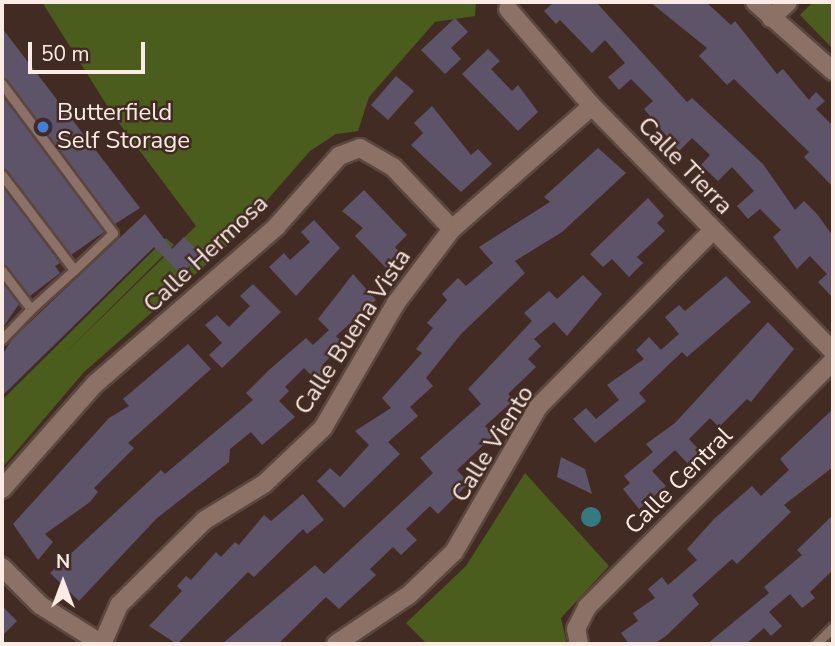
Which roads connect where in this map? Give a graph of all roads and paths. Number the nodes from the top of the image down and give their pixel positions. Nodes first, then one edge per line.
1 (755, 2) edge
2 (788, 2) edge
3 (508, 9) dead end
4 (771, 18) junction
5 (833, 71) edge
6 (2, 83) edge
7 (592, 106) junction
8 (2, 175) edge
9 (452, 229) junction
10 (713, 230) junction
11 (74, 270) junction
12 (2, 271) edge
13 (31, 309) junction
14 (2, 339) edge
15 (833, 351) edge
16 (833, 360) edge
17 (2, 489) edge
18 (2, 567) edge
19 (833, 627) edge
20 (102, 644) edge
21 (336, 644) edge
22 (579, 644) edge
23 (816, 644) edge

1 - 4 street
2 - 4 street
3 - 7 street, Calle Tierra
4 - 5 street
6 - 11 lane
7 - 9 street, Calle Buena Vista
7 - 10 street, Calle Tierra
8 - 11 lane
9 - 17 street, Calle Hermosa
9 - 20 street, Calle Buena Vista
10 - 15 street, Calle Tierra
10 - 21 street, Calle Viento
11 - 13 lane
12 - 13 lane
13 - 14 lane
16 - 22 street, Calle Central
18 - 20 street
19 - 23 lane

